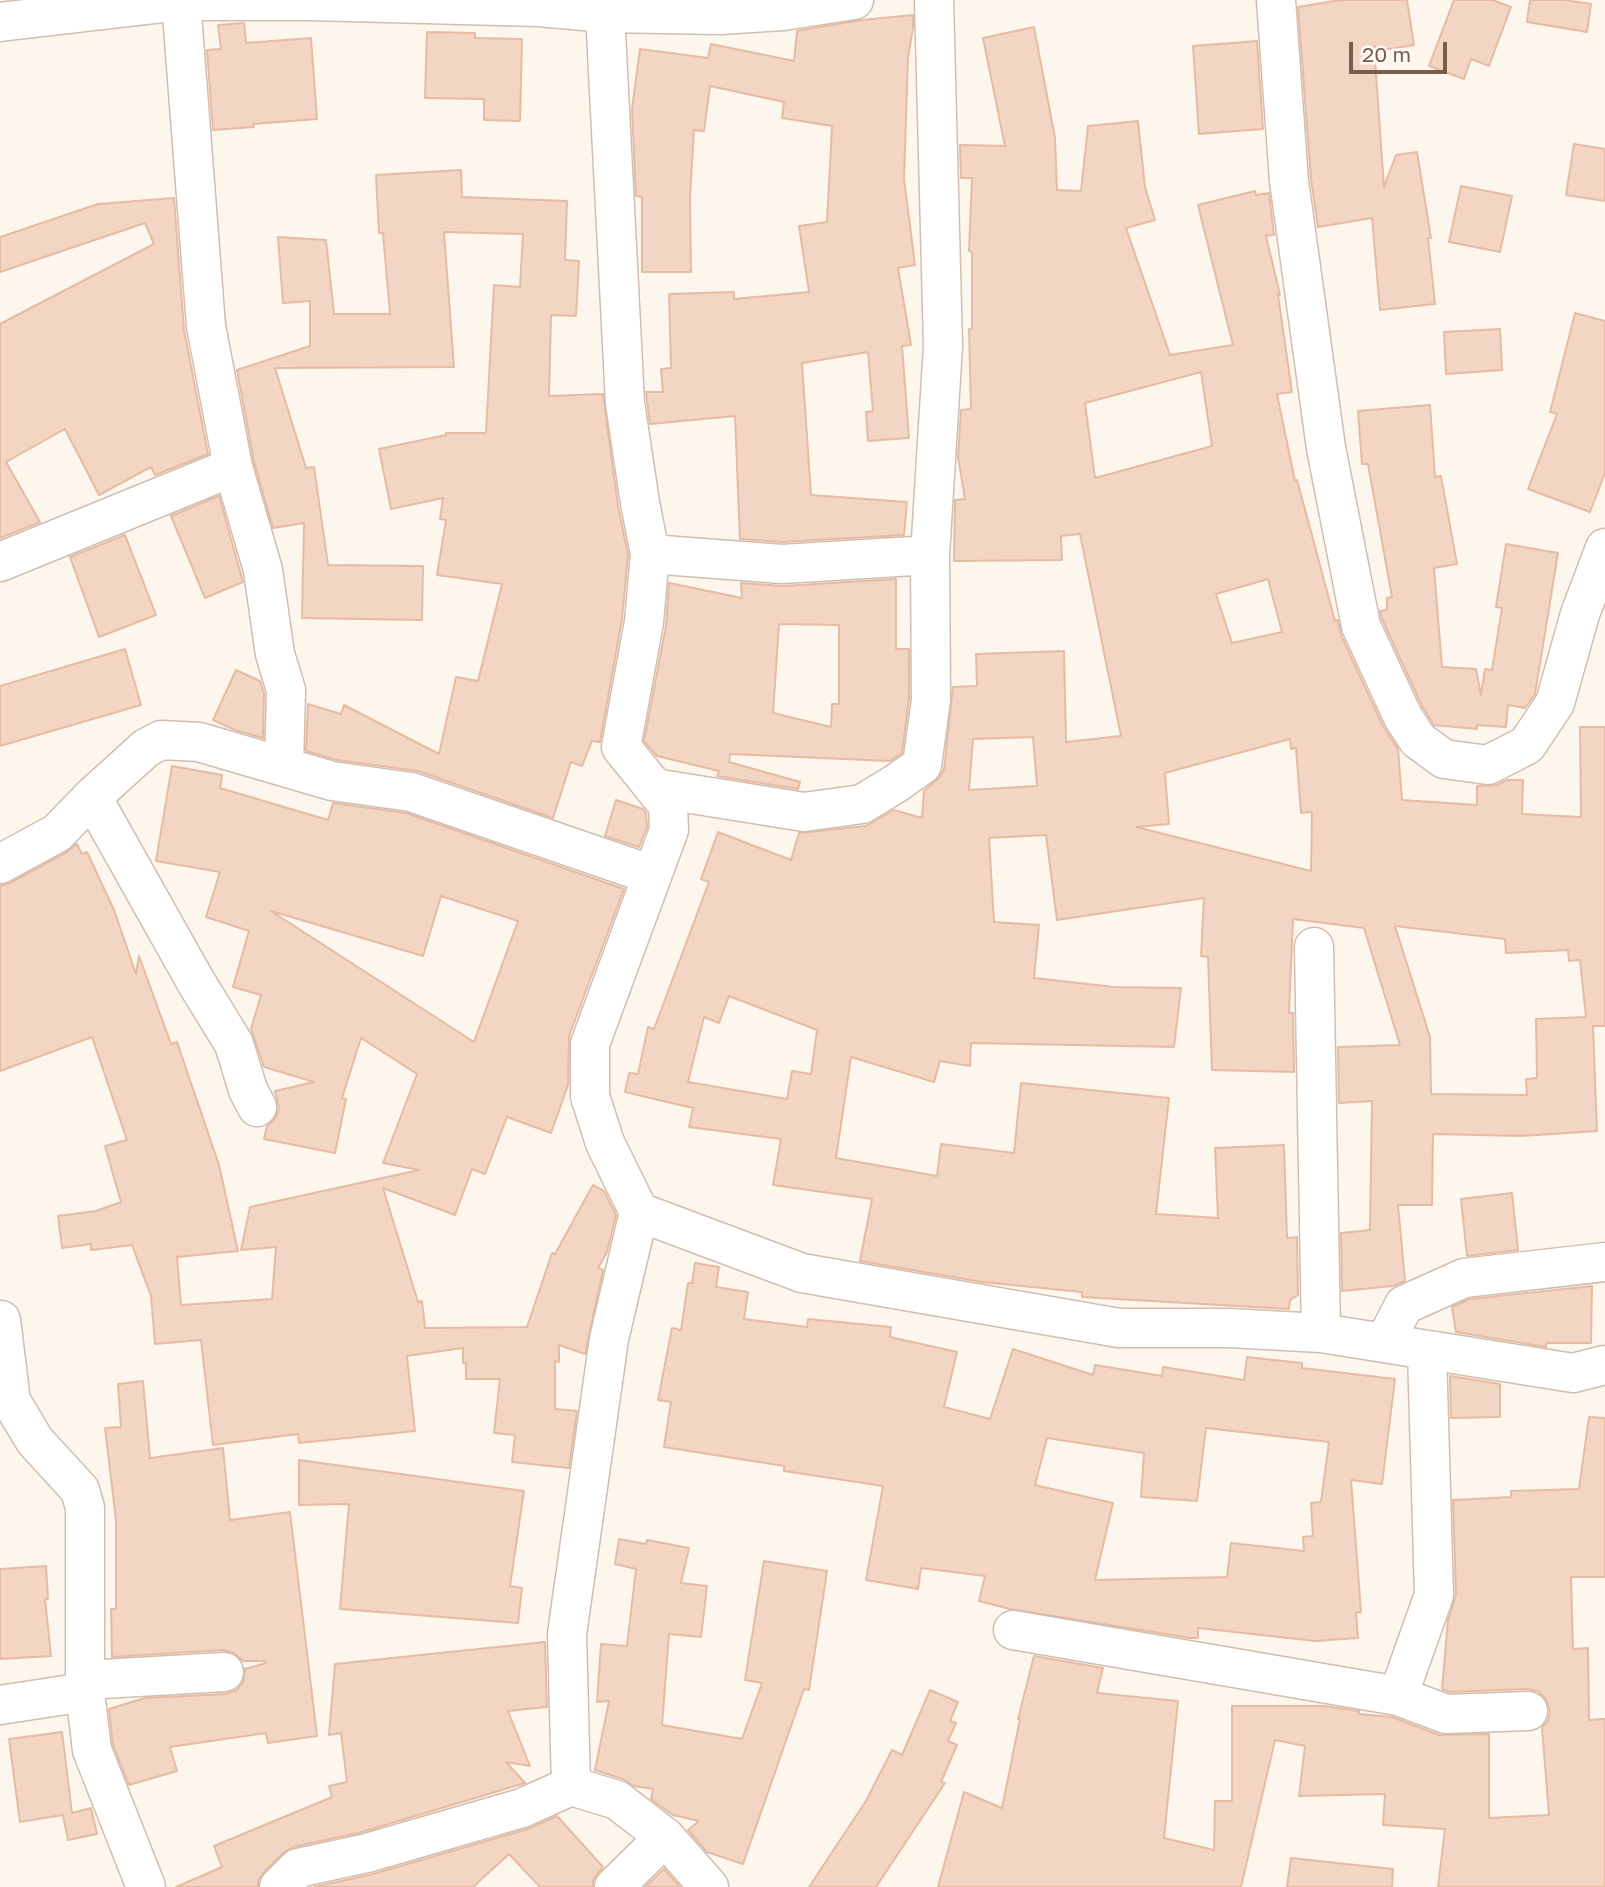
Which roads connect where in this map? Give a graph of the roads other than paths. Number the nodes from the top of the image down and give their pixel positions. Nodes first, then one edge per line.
1 (854, 0) edge
2 (934, 0) edge
3 (1276, 0) edge
4 (181, 1) edge
5 (605, 13) junction
6 (0, 22) edge
7 (233, 467) junction
8 (1605, 548) edge
9 (650, 554) junction
10 (930, 555) junction
11 (0, 562) edge
12 (284, 767) junction
13 (654, 788) junction
14 (92, 797) junction
15 (0, 864) edge
16 (652, 874) junction
17 (1314, 947) dead end
18 (257, 1107) dead end
19 (639, 1212) junction
20 (1605, 1262) edge
21 (1, 1320) edge
22 (1321, 1333) junction
23 (1385, 1342) junction
24 (1427, 1351) junction
25 (1605, 1366) edge
26 (1013, 1630) dead end
27 (224, 1672) dead end
28 (85, 1686) junction
29 (1398, 1696) junction
30 (0, 1705) edge
31 (1528, 1711) dead end
32 (571, 1786) junction
33 (665, 1837) junction
34 (146, 1887) edge
35 (279, 1887) edge
36 (614, 1887) edge
37 (709, 1887) edge

1 - 5 street
2 - 10 street
3 - 8 street
4 - 5 street
4 - 6 street
4 - 7 street
5 - 9 street
7 - 11 street
7 - 12 street
9 - 10 street
9 - 13 street
10 - 13 street
12 - 14 street
12 - 16 street
13 - 16 street
14 - 15 street
14 - 18 street
16 - 19 street
17 - 22 street
19 - 22 street
19 - 32 street
20 - 23 street
21 - 28 street
22 - 23 street
23 - 24 street
24 - 25 street
24 - 29 street
26 - 29 street
27 - 28 street
28 - 30 street
28 - 34 street
29 - 31 street
32 - 33 street
32 - 35 street
33 - 36 street
33 - 37 street

